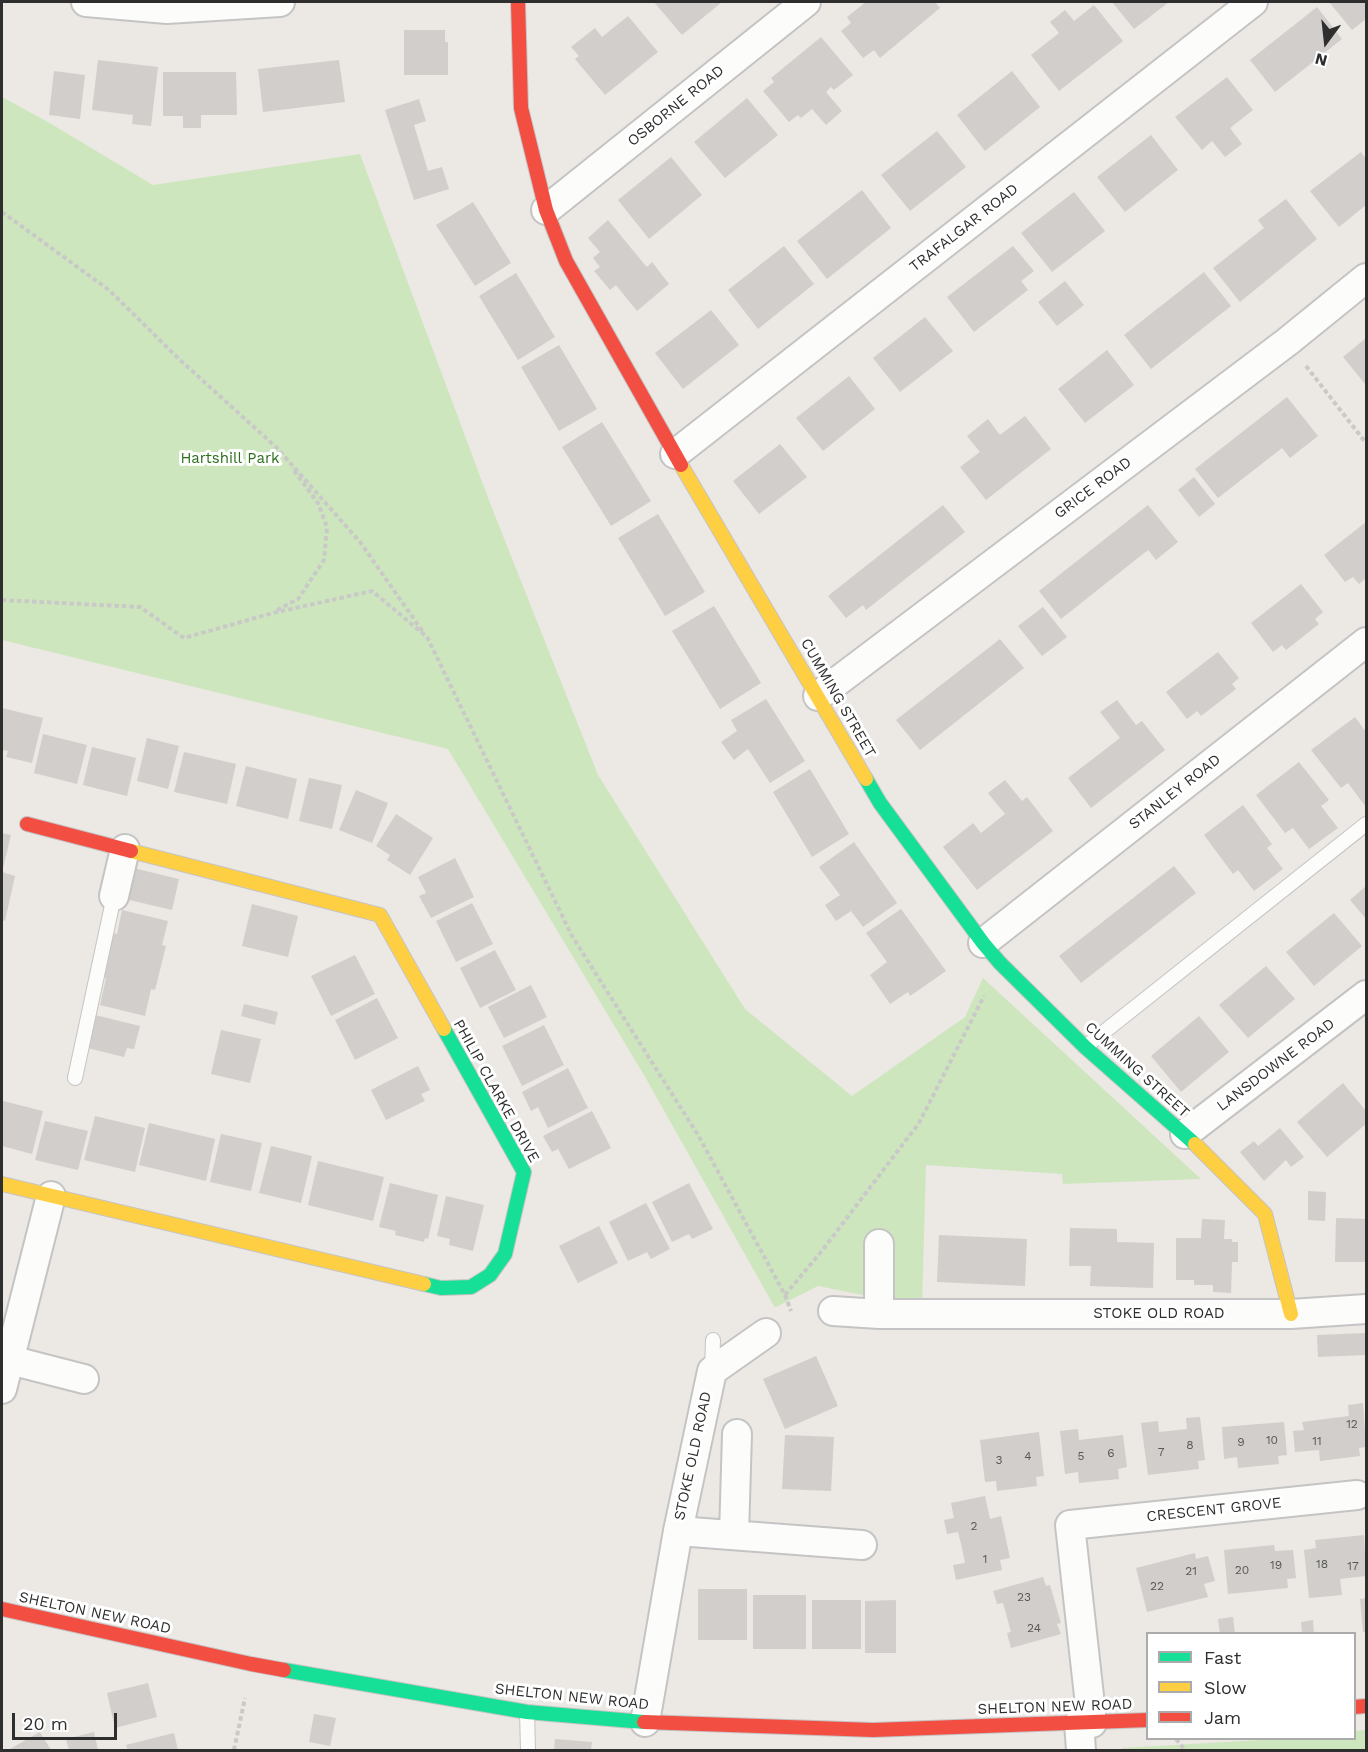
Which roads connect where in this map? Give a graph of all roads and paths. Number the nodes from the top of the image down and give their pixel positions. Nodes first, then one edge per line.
1 (86, 2) edge
2 (280, 2) edge
3 (518, 2) edge
4 (806, 2) edge
5 (1253, 2) edge
6 (546, 210) junction
7 (2, 212) edge
8 (1366, 278) edge
9 (1287, 342) junction
10 (1366, 443) edge
11 (277, 448) junction
12 (675, 454) junction
13 (2, 600) edge
14 (273, 613) junction
15 (427, 637) junction
16 (1366, 642) edge
17 (818, 696) junction
18 (27, 824) dead end
19 (1366, 824) edge
20 (124, 849) junction
21 (114, 896) joint
22 (992, 953) junction
23 (1366, 995) edge
24 (1085, 1047) junction
25 (75, 1078) dead end
26 (1185, 1134) junction
27 (2, 1184) edge
28 (51, 1196) junction
29 (879, 1244) dead end
30 (784, 1295) junction
31 (1366, 1309) edge
32 (833, 1311) dead end
33 (879, 1314) junction
34 (1291, 1314) junction
35 (766, 1333) joint
36 (713, 1340) dead end
37 (10, 1360) junction
38 (711, 1371) junction
39 (84, 1378) dead end
40 (2, 1389) edge
41 (737, 1434) dead end
42 (1357, 1495) dead end
43 (678, 1531) junction
44 (734, 1535) junction
45 (862, 1545) dead end
46 (2, 1609) edge
47 (251, 1664) junction
48 (528, 1712) junction
49 (1146, 1720) edge
50 (645, 1722) junction
51 (1084, 1732) edge
52 (234, 1750) edge
53 (528, 1750) edge

1 - 2 street
3 - 6 street, CUMMING STREET
4 - 6 street, OSBORNE ROAD
5 - 12 street, TRAFALGAR ROAD
6 - 12 street, CUMMING STREET
7 - 11 path
8 - 9 street, GRICE ROAD
9 - 10 path
9 - 17 street, GRICE ROAD
11 - 14 path
11 - 15 path
12 - 17 street, CUMMING STREET
13 - 14 path
14 - 15 path
15 - 30 path
16 - 22 street, STANLEY ROAD
17 - 22 street, CUMMING STREET
18 - 20 street, PHILIP CLARKE DRIVE
19 - 24 lane
20 - 21 street
20 - 28 street, PHILIP CLARKE DRIVE
21 - 25 lane
22 - 24 street, CUMMING STREET
22 - 30 path
23 - 26 street, LANSDOWNE ROAD
24 - 26 street, CUMMING STREET
26 - 34 street, CUMMING STREET
27 - 28 street, PHILIP CLARKE DRIVE
28 - 37 street
29 - 33 street
30 - 35 path
31 - 34 street, STOKE OLD ROAD
32 - 33 street, STOKE OLD ROAD
33 - 34 street, STOKE OLD ROAD
35 - 38 street, STOKE OLD ROAD
36 - 38 lane
37 - 39 street
37 - 40 street
38 - 43 street, STOKE OLD ROAD
41 - 44 street
42 - 51 street, CRESCENT GROVE
43 - 44 street
43 - 50 street, STOKE OLD ROAD
44 - 45 street
46 - 47 street, SHELTON NEW ROAD
47 - 48 street, SHELTON NEW ROAD
47 - 52 path
48 - 50 street, SHELTON NEW ROAD
48 - 53 lane
49 - 51 street, SHELTON NEW ROAD
50 - 51 street, SHELTON NEW ROAD

